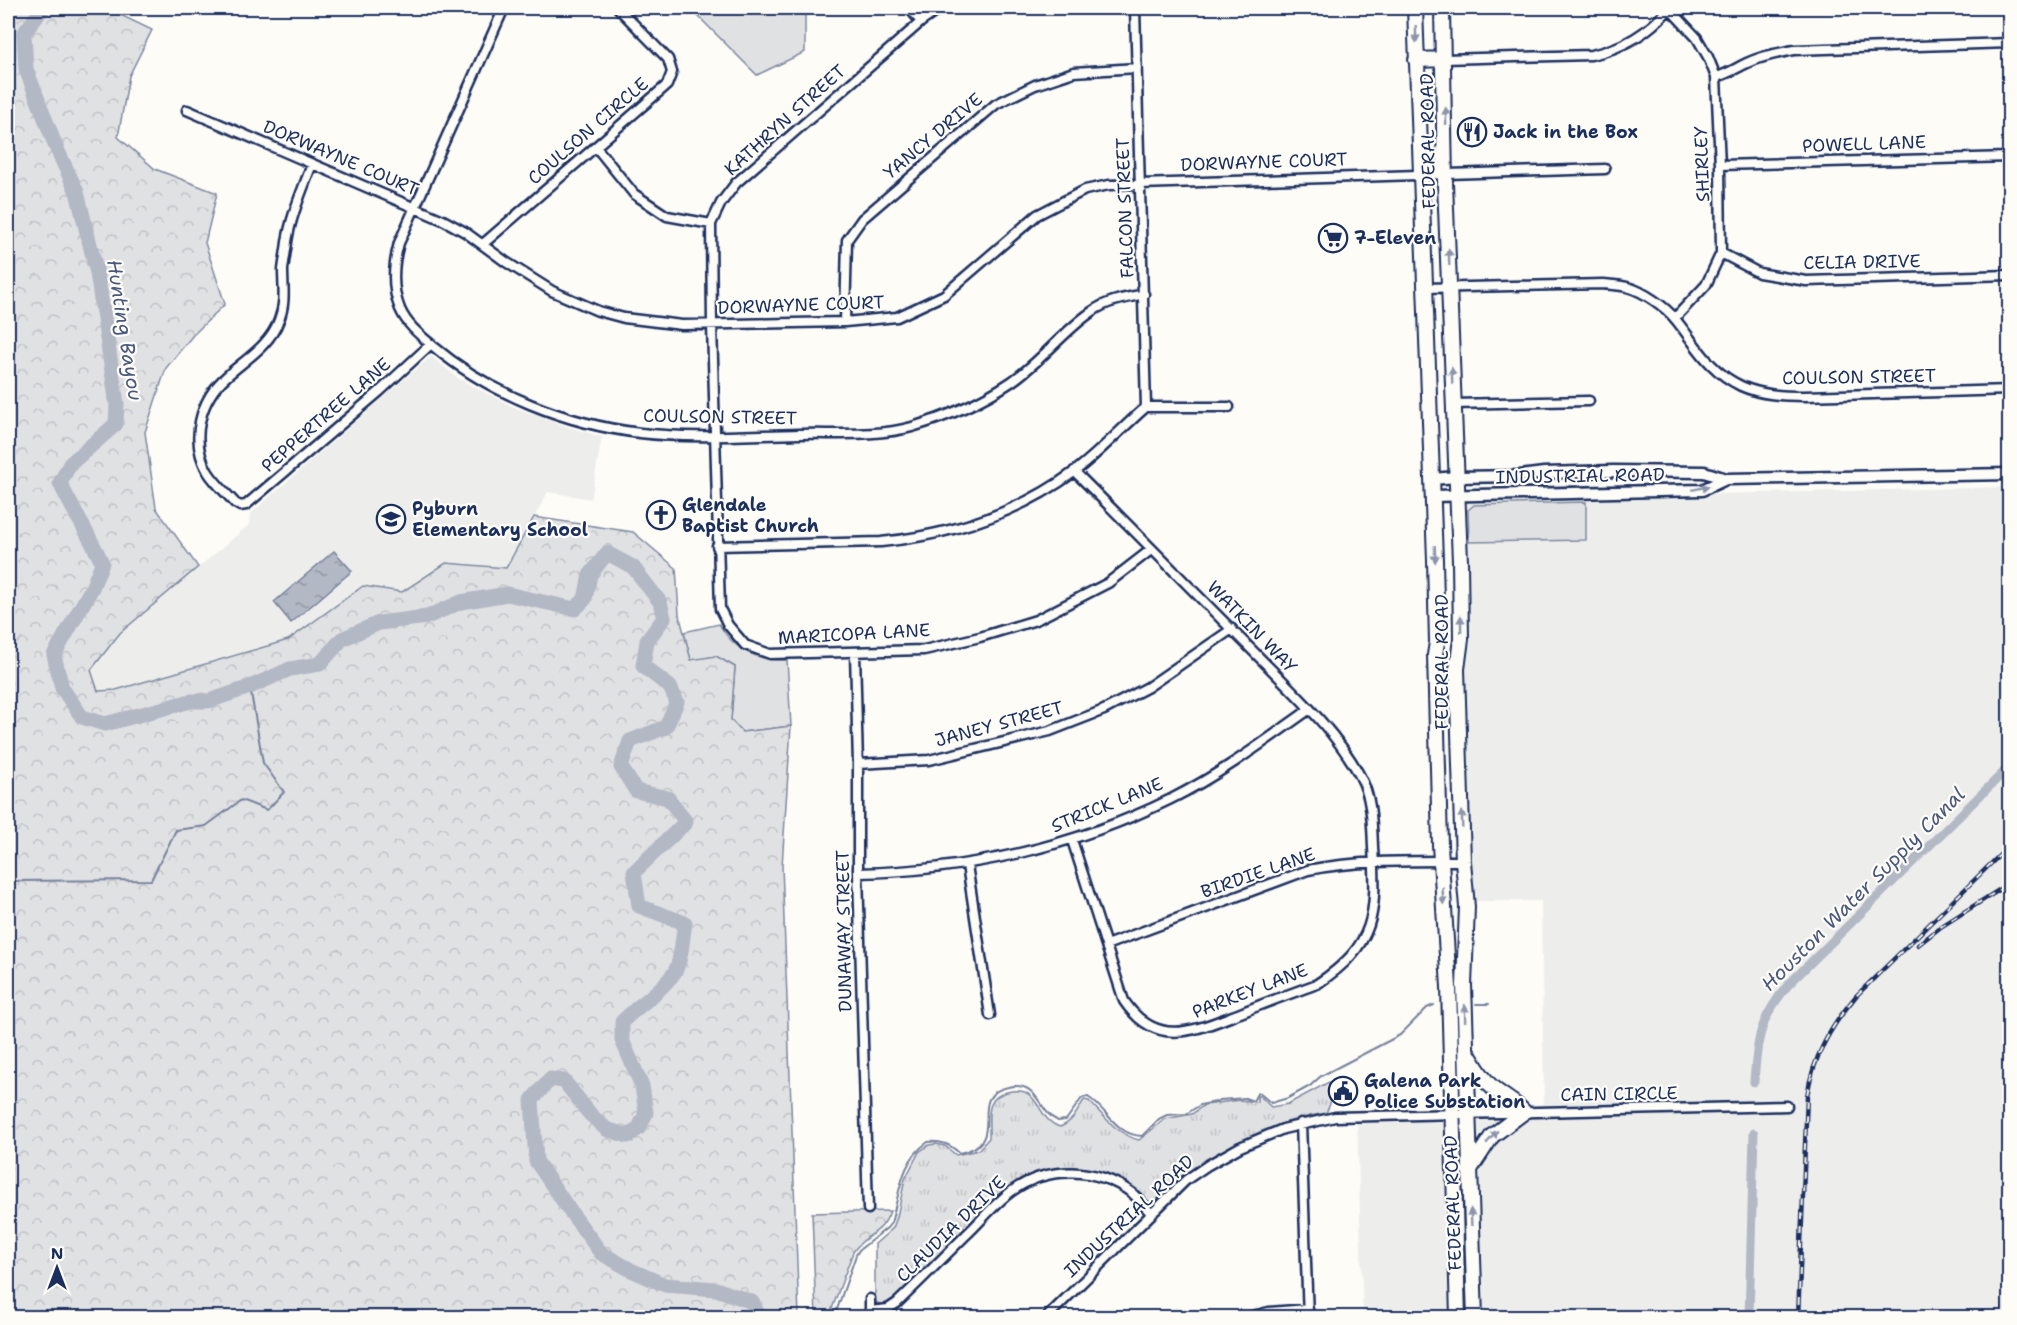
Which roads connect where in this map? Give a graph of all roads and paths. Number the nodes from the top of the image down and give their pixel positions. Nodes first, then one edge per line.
1 (504, 8) edge
2 (618, 8) edge
3 (909, 8) edge
4 (941, 8) edge
5 (1136, 8) edge
6 (1415, 8) edge
7 (1443, 8) edge
8 (1670, 8) edge
9 (921, 22) junction
10 (2010, 43) edge
11 (1444, 59) junction
12 (1416, 60) junction
13 (1137, 68) junction
14 (1716, 77) junction
15 (187, 110) dead end
16 (596, 147) junction
17 (2010, 157) edge
18 (312, 164) junction
19 (1719, 165) junction
20 (1605, 169) dead end
21 (1445, 173) junction
22 (1422, 174) junction
23 (1139, 182) junction
24 (416, 207) junction
25 (711, 224) junction
26 (483, 244) junction
27 (1721, 253) junction
28 (2010, 274) edge
29 (1425, 288) junction
30 (1450, 288) junction
31 (1144, 294) junction
32 (1675, 318) junction
33 (845, 322) junction
34 (712, 325) junction
35 (431, 344) junction
36 (2010, 390) edge
37 (1589, 401) dead end
38 (1454, 404) junction
39 (1146, 407) junction
40 (1229, 407) dead end
41 (715, 436) junction
42 (1074, 471) junction
43 (1613, 471) junction
44 (2010, 474) edge
45 (1457, 477) junction
46 (1726, 479) junction
47 (1432, 480) junction
48 (1613, 492) junction
49 (1433, 496) junction
50 (1457, 496) junction
51 (717, 546) junction
52 (1152, 549) junction
53 (1232, 629) junction
54 (750, 647) joint
55 (855, 653) junction
56 (1457, 682) junction
57 (1436, 683) junction
58 (1310, 709) junction
59 (858, 764) junction
60 (1372, 827) joint
61 (1072, 840) junction
62 (1441, 861) junction
63 (1463, 861) junction
64 (1374, 862) junction
65 (967, 865) junction
66 (858, 873) junction
67 (1106, 945) junction
68 (990, 1015) dead end
69 (1466, 1050) junction
70 (1786, 1106) dead end
71 (1524, 1112) junction
72 (1451, 1114) junction
73 (1467, 1114) junction
74 (1301, 1123) junction
75 (1469, 1171) junction
76 (867, 1209) dead end
77 (1151, 1213) junction
78 (1456, 1246) junction
79 (1472, 1246) junction
80 (870, 1299) dead end
81 (1308, 1313) edge
82 (870, 1314) edge
83 (1046, 1317) edge
84 (1245, 1317) edge
85 (1458, 1317) edge
86 (1475, 1317) edge

1 - 24 street
2 - 16 street, COULSON CIRCLE
3 - 9 street
4 - 9 street, KATHRYN STREET
5 - 13 street, FALCON STREET
6 -> 12 main road, FEDERAL ROAD
7 - 11 main road, FEDERAL ROAD
8 - 11 street
8 - 14 street, SHIRLEY
9 - 25 street, KATHRYN STREET
10 - 14 street
11 - 12 main road
21 -> 11 main road, FEDERAL ROAD
12 - 22 main road, FEDERAL ROAD
13 - 23 street, FALCON STREET
13 - 33 street, YANCY DRIVE
14 - 19 street, SHIRLEY
15 - 18 street, DORWAYNE COURT
16 - 25 street
16 - 26 street, COULSON CIRCLE
17 - 19 street, POWELL LANE
18 - 24 street, DORWAYNE COURT
18 - 35 street, PEPPERTREE LANE
19 - 27 street, SHIRLEY
20 - 21 street, DORWAYNE COURT
21 - 22 street, DORWAYNE COURT
30 -> 21 main road, FEDERAL ROAD
22 - 23 street, DORWAYNE COURT
22 - 29 main road, FEDERAL ROAD
23 - 31 street, FALCON STREET
23 - 33 street, DORWAYNE COURT
24 - 26 street, DORWAYNE COURT
24 - 35 street, COULSON STREET
25 - 34 street, KATHRYN STREET
26 - 34 street, DORWAYNE COURT
27 - 28 street, CELIA DRIVE
27 - 32 street, SHIRLEY
29 - 30 street, COULSON STREET
29 - 47 main road, FEDERAL ROAD
30 - 32 street, COULSON STREET
38 -> 30 main road, FEDERAL ROAD
31 - 39 street, FALCON STREET
31 - 41 street, COULSON STREET
32 - 36 street, COULSON STREET
33 - 34 street, DORWAYNE COURT
34 - 41 street, KATHRYN STREET
35 - 41 street, COULSON STREET
37 - 38 street
38 - 45 main road, FEDERAL ROAD
39 - 40 street
39 - 42 street
41 - 51 street, KATHRYN STREET
42 - 51 street
42 - 52 street, WATKIN WAY
43 - 45 street, INDUSTRIAL ROAD
43 - 46 street, INDUSTRIAL ROAD
43 - 48 street
44 - 46 street, INDUSTRIAL ROAD
45 - 47 street, INDUSTRIAL ROAD
45 - 50 main road, FEDERAL ROAD
48 -> 46 street, INDUSTRIAL ROAD
47 - 49 main road, FEDERAL ROAD
48 - 50 street, INDUSTRIAL ROAD
49 - 50 street, INDUSTRIAL ROAD
49 -> 57 main road, FEDERAL ROAD
56 -> 50 main road, FEDERAL ROAD
51 - 54 street, KATHRYN STREET
52 - 53 street, WATKIN WAY
52 - 55 street, MARICOPA LANE
53 - 58 street, WATKIN WAY
53 - 59 street, JANEY STREET
54 - 55 street, MARICOPA LANE
55 - 59 street, DUNAWAY STREET
56 - 57 main road
63 -> 56 main road, FEDERAL ROAD
57 - 62 main road, FEDERAL ROAD
58 - 60 street, WATKIN WAY
58 - 61 street, STRICK LANE
59 - 66 street, DUNAWAY STREET
60 - 64 street, PARKEY LANE
61 - 65 street, STRICK LANE
61 - 67 street, PARKEY LANE
62 - 63 street, BIRDIE LANE
62 - 64 street, BIRDIE LANE
62 -> 72 main road, FEDERAL ROAD
69 -> 63 main road, FEDERAL ROAD
64 - 67 street, BIRDIE LANE
64 - 67 street, PARKEY LANE
65 - 66 street, STRICK LANE
65 - 68 street
66 - 76 street, DUNAWAY STREET
69 - 71 main road
69 - 73 main road, FEDERAL ROAD
70 - 71 street, CAIN CIRCLE
71 - 73 street, CAIN CIRCLE
75 -> 71 main road
72 - 73 street, CAIN CIRCLE
72 - 74 street, INDUSTRIAL ROAD
72 - 78 main road, FEDERAL ROAD
73 - 75 main road, FEDERAL ROAD
74 - 77 street, INDUSTRIAL ROAD
74 - 81 street
79 -> 75 main road, FEDERAL ROAD
77 - 82 street, CLAUDIA DRIVE
77 - 83 street, INDUSTRIAL ROAD
78 - 79 main road
78 - 85 main road, FEDERAL ROAD
79 - 86 main road, FEDERAL ROAD
80 - 82 street
81 - 84 street

